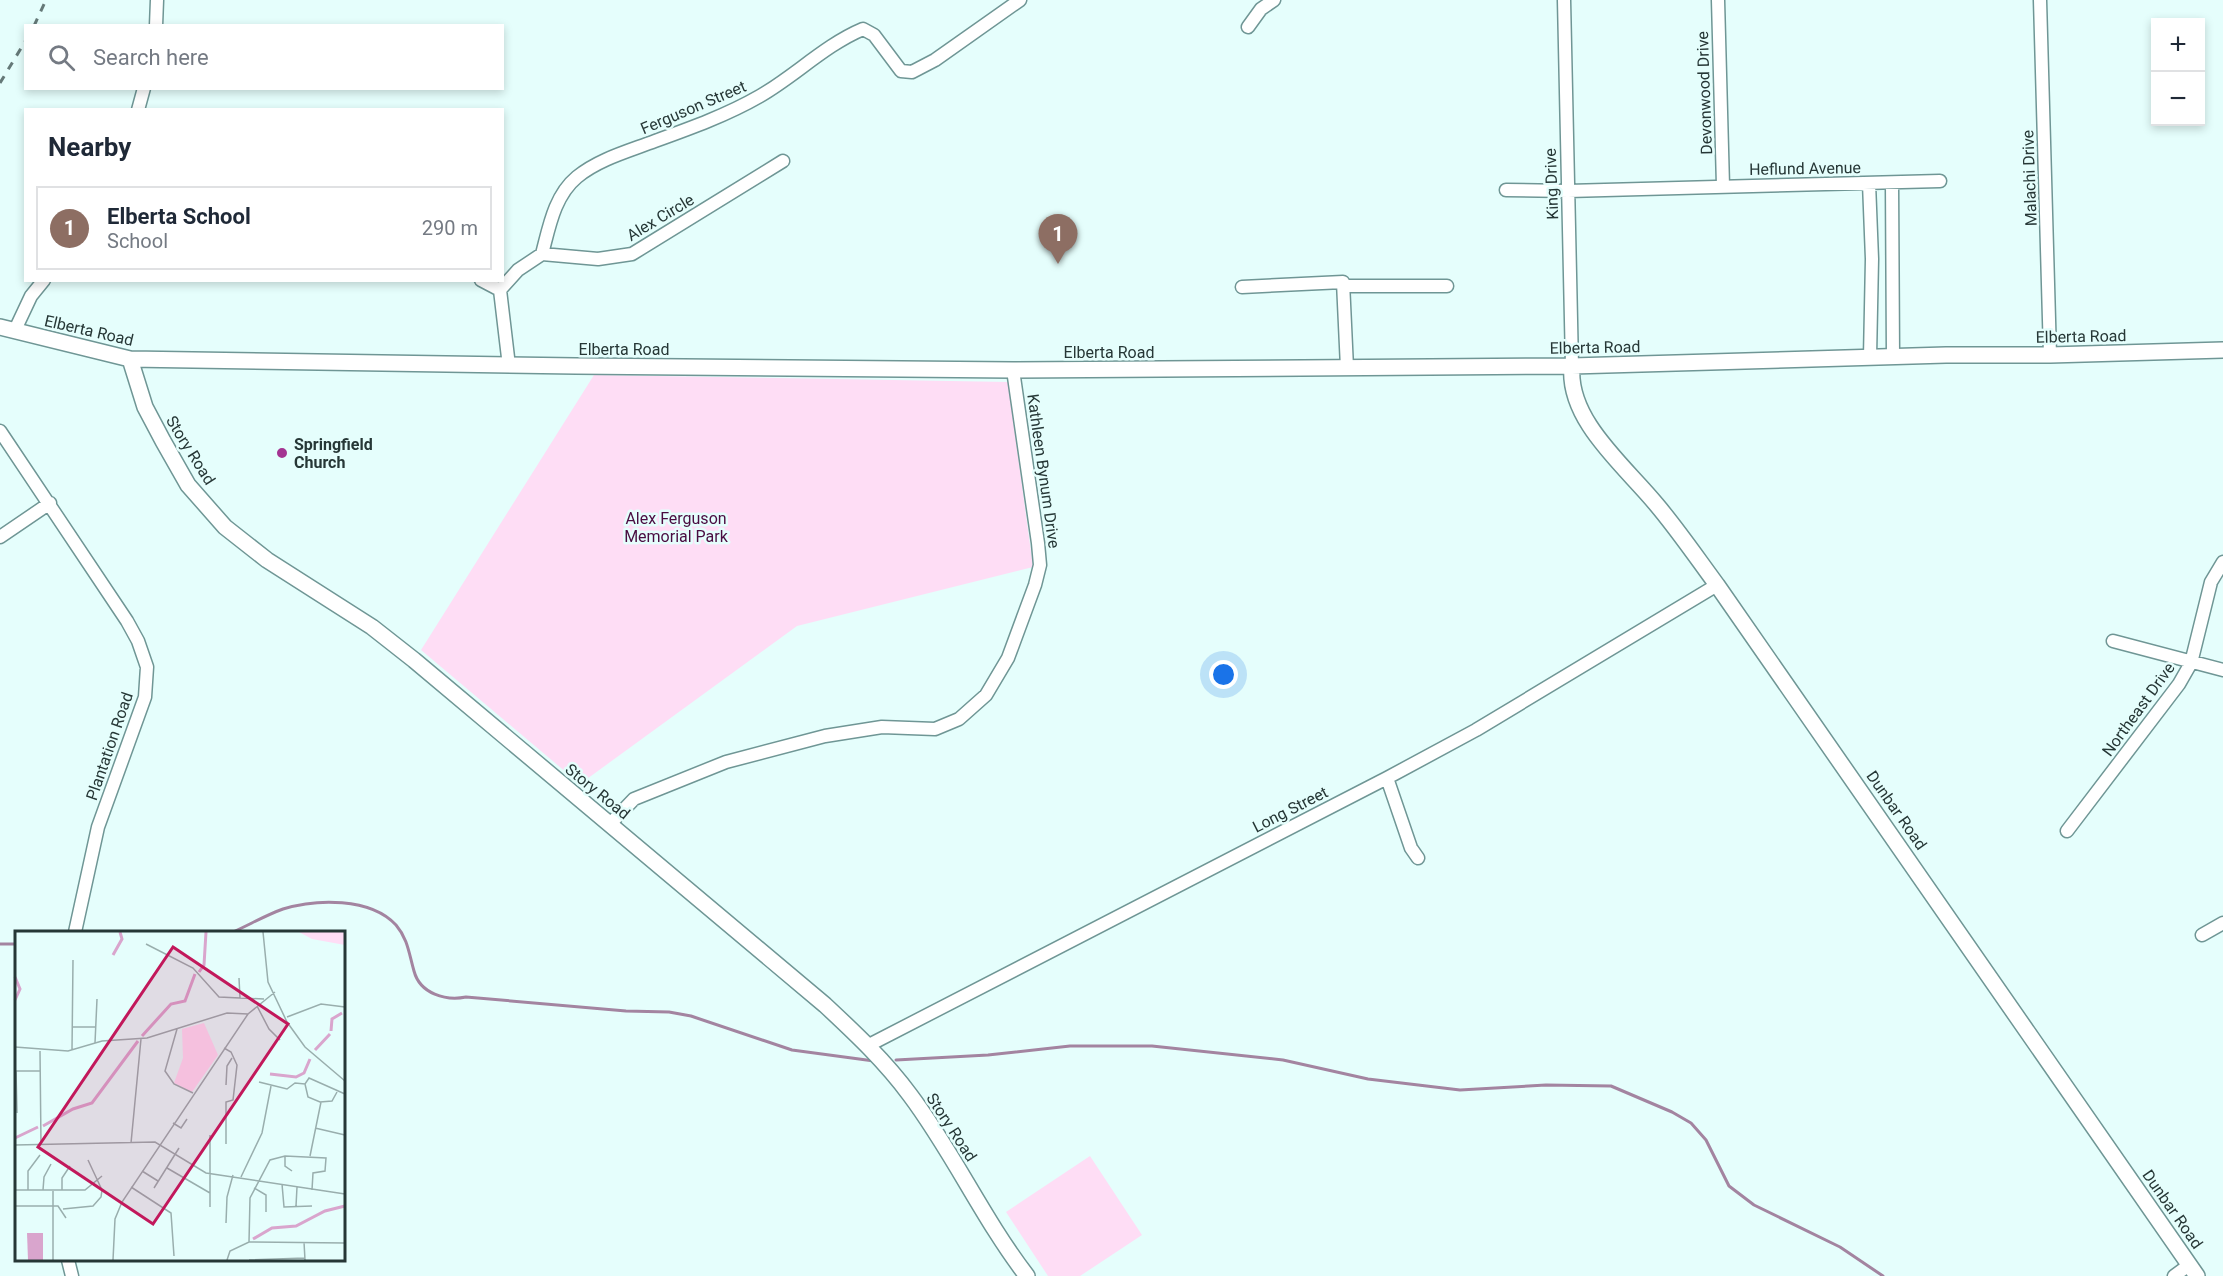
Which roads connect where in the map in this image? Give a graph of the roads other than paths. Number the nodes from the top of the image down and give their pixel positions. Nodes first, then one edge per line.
1 (157, 0) edge
2 (1020, 0) edge
3 (1274, 0) edge
4 (1564, 0) edge
5 (1718, 0) edge
6 (2040, 0) edge
7 (156, 24) edge
8 (1248, 27) dead end
9 (143, 90) edge
10 (139, 108) edge
11 (783, 161) dead end
12 (1940, 181) dead end
13 (1869, 183) junction
14 (1892, 183) junction
15 (1723, 186) junction
16 (1506, 190) dead end
17 (1568, 191) junction
18 (542, 254) junction
19 (42, 282) edge
20 (485, 282) edge
21 (1343, 286) junction
22 (1447, 286) dead end
23 (1242, 287) dead end
24 (500, 290) junction
25 (8, 328) edge
26 (2223, 350) edge
27 (2050, 355) junction
28 (1893, 356) junction
29 (1870, 357) junction
30 (130, 359) junction
31 (509, 366) junction
32 (1572, 366) junction
33 (1347, 368) junction
34 (1013, 370) junction
35 (0, 431) edge
36 (50, 503) junction
37 (0, 537) edge
38 (2223, 562) edge
39 (1717, 585) junction
40 (2113, 641) dead end
41 (2191, 663) junction
42 (2223, 670) edge
43 (1387, 778) junction
44 (610, 824) junction
45 (2067, 831) dead end
46 (1418, 858) dead end
47 (2223, 923) edge
48 (75, 931) edge
49 (2202, 935) dead end
50 (868, 1045) junction
51 (68, 1261) edge
52 (2193, 1270) edge
53 (72, 1276) edge
54 (1027, 1276) edge
55 (2174, 1276) edge

1 - 7 street
2 - 18 street, Ferguson Street
3 - 8 street
4 - 17 street, King Drive
5 - 15 street, Devonwood Drive
6 - 27 street, Malachi Drive
9 - 10 street
11 - 18 street, Alex Circle
12 - 14 street
13 - 14 street
13 - 15 street, Heflund Avenue
13 - 29 street, Heflund Avenue
14 - 28 street
15 - 17 street, Heflund Avenue
16 - 17 street, Heflund Avenue
17 - 32 street, King Drive
18 - 24 street
19 - 25 street
20 - 24 street
21 - 22 street
21 - 23 street
21 - 33 street
24 - 31 street
25 - 30 street, Elberta Road
26 - 27 street, Elberta Road
27 - 28 street, Elberta Road
28 - 29 street, Elberta Road
29 - 32 street, Elberta Road
30 - 31 street, Elberta Road
30 - 44 street, Story Road
31 - 34 street, Elberta Road
32 - 33 street, Elberta Road
32 - 39 street, Dunbar Road
33 - 34 street, Elberta Road
34 - 44 street, Kathleen Bynum Drive
35 - 36 street, Plantation Road
36 - 37 street
36 - 48 street, Plantation Road
38 - 41 street, Northeast Drive
39 - 43 street, Long Street
39 - 52 street, Dunbar Road
40 - 41 street
41 - 42 street
41 - 45 street, Northeast Drive
43 - 46 street
43 - 50 street, Long Street
44 - 50 street, Story Road
47 - 49 street
50 - 54 street, Story Road
51 - 53 street
52 - 55 street

